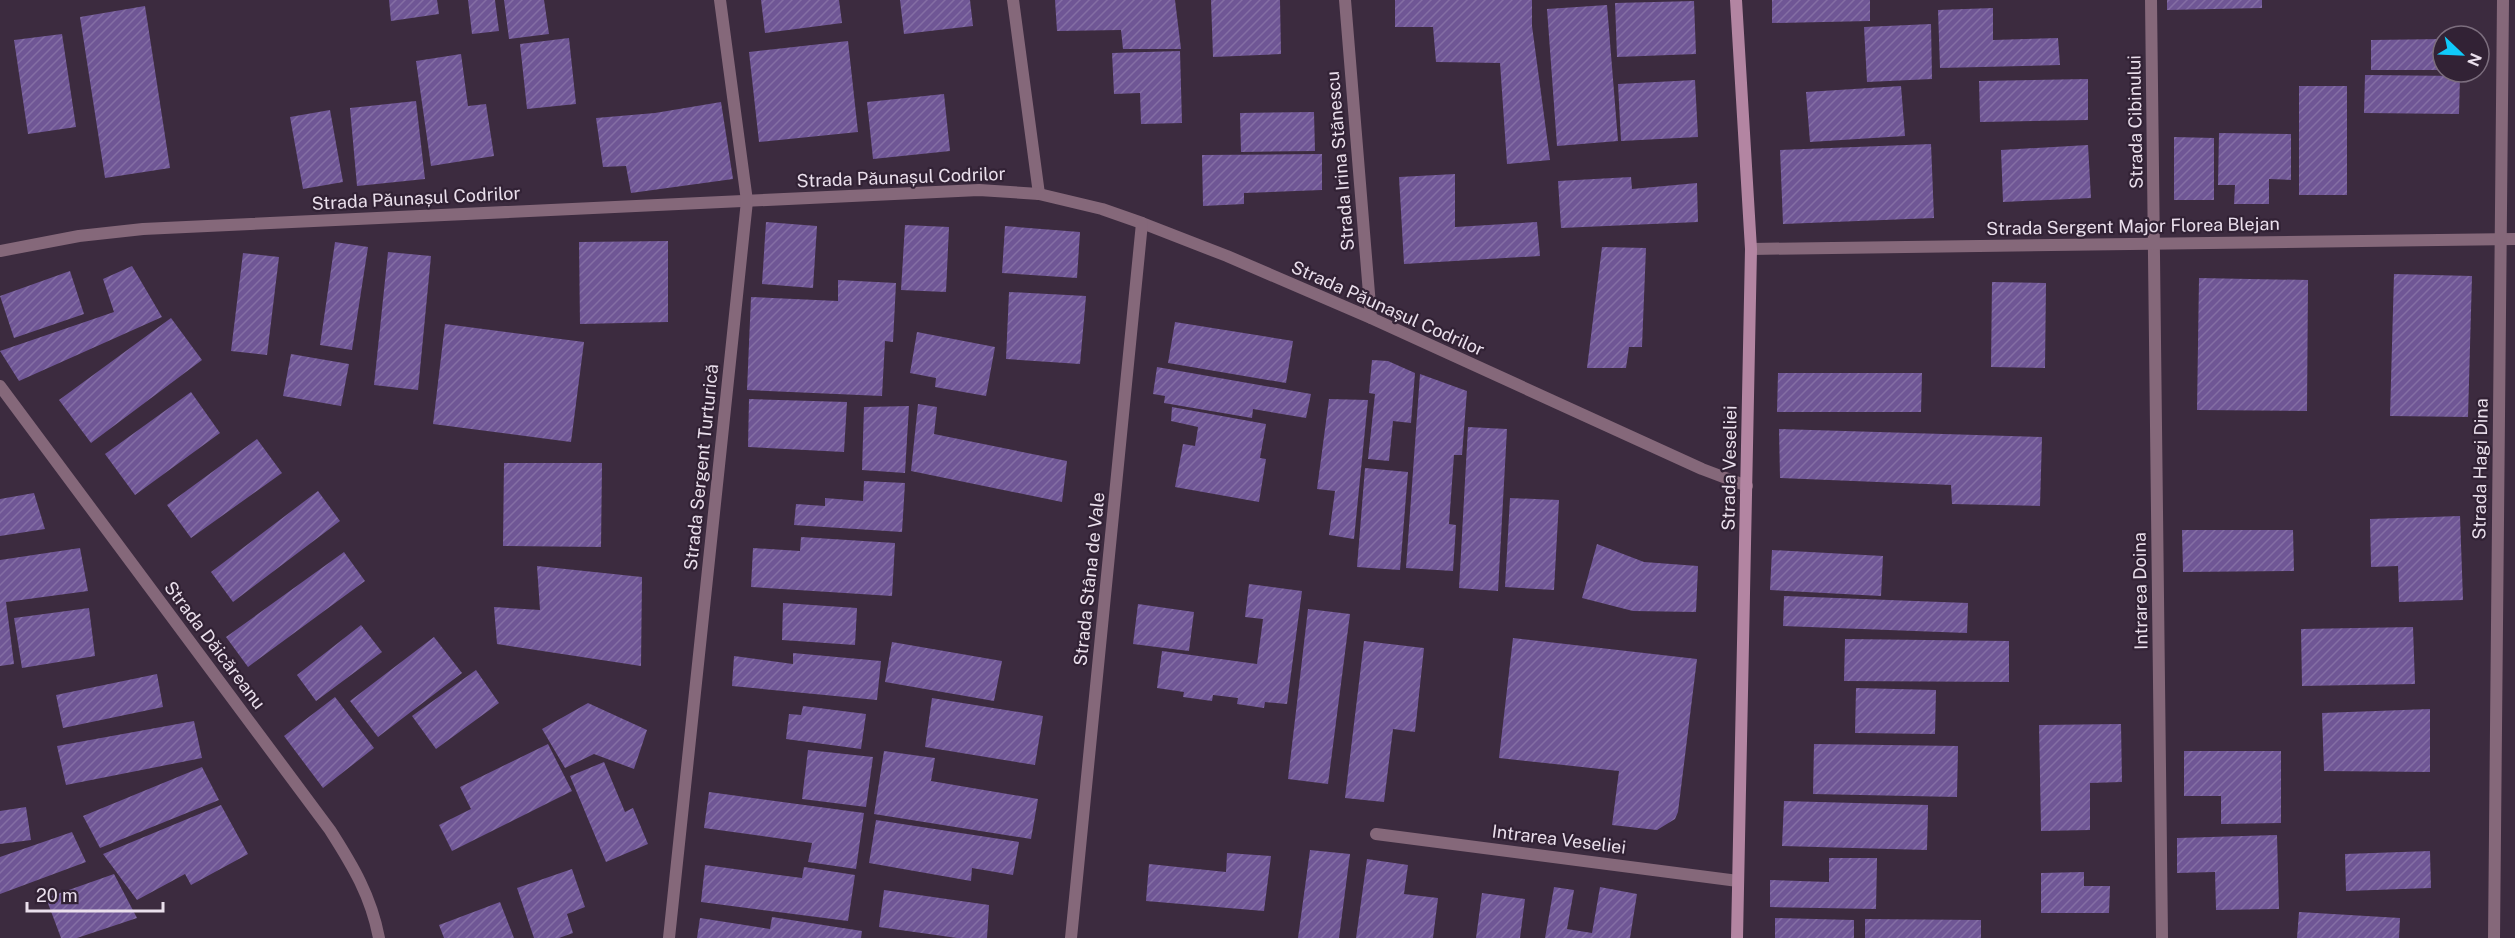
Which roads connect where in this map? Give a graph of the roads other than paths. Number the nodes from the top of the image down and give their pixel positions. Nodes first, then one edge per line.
1 (720, 0) edge
2 (1013, 0) edge
3 (1345, 0) edge
4 (1736, 0) edge
5 (2151, 0) edge
6 (2503, 0) edge
7 (1039, 194) junction
8 (747, 201) junction
9 (1142, 223) junction
10 (2500, 240) junction
11 (2515, 240) edge
12 (2154, 244) junction
13 (1751, 249) junction
14 (0, 251) edge
15 (1371, 318) junction
16 (0, 386) edge
17 (1747, 486) junction
18 (1376, 834) dead end
19 (1738, 881) junction
20 (379, 938) edge
21 (669, 938) edge
22 (1071, 938) edge
23 (1737, 938) edge
24 (2162, 938) edge
25 (2494, 938) edge

1 - 8 street, Strada Sergent Turturică
2 - 7 street
3 - 15 street, Strada Irina Stănescu
4 - 13 street, Strada Veseliei
5 - 12 street, Strada Cibinului
6 - 10 street, Strada Hagi Dina
7 - 8 street, Strada Păunașul Codrilor
7 - 9 street, Strada Păunașul Codrilor
8 - 14 street, Strada Păunașul Codrilor
8 - 21 street, Strada Sergent Turturică
9 - 15 street, Strada Păunașul Codrilor
9 - 22 street, Strada Stâna de Vale
10 - 11 street, Strada Sergent Major Florea Blejan
10 - 12 street, Strada Sergent Major Florea Blejan
10 - 25 street, Strada Hagi Dina
12 - 13 street, Strada Sergent Major Florea Blejan
12 - 24 street, Intrarea Doina
13 - 17 street, Strada Veseliei
15 - 17 street, Strada Păunașul Codrilor
16 - 20 street, Strada Dăicăreanu
17 - 19 street, Strada Veseliei
18 - 19 street, Intrarea Veseliei
19 - 23 street, Strada Veseliei

